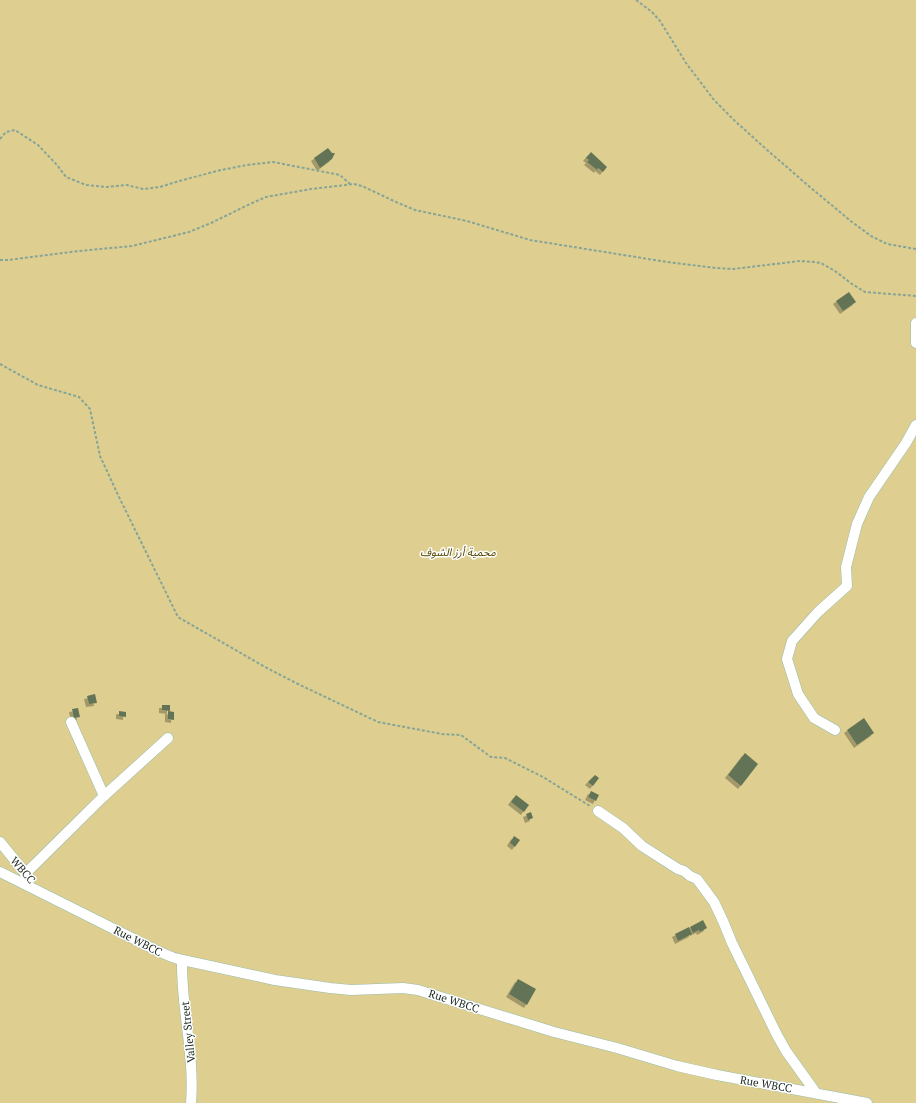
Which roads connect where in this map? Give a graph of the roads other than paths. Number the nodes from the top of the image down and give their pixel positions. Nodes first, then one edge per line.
1 (916, 323) edge
2 (916, 343) edge
3 (916, 425) edge
4 (71, 722) dead end
5 (835, 730) dead end
6 (168, 738) dead end
7 (104, 796) junction
8 (598, 811) road end
9 (0, 842) edge
10 (0, 872) edge
11 (25, 874) junction
12 (47, 896) junction
13 (182, 960) junction
14 (816, 1093) junction
15 (191, 1103) edge
16 (867, 1103) edge

1 - 2 street
3 - 5 street
4 - 7 street
6 - 7 street
7 - 11 street
8 - 14 street
9 - 11 street, WBCC
10 - 12 street, Rue WBCC
11 - 12 street, WBCC
12 - 13 street, Rue WBCC
13 - 14 street, Rue WBCC
13 - 15 street, Valley Street
14 - 16 street, Rue WBCC

